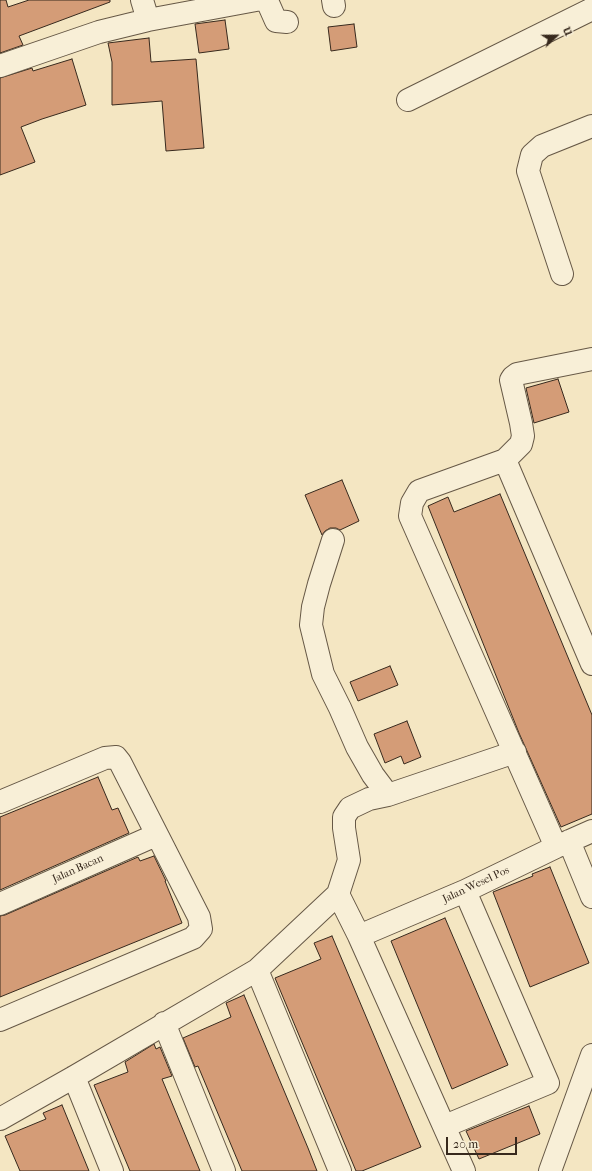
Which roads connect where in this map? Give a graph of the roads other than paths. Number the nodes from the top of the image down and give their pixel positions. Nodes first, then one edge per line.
1 (142, 0) edge
2 (256, 0) edge
3 (263, 0) edge
4 (592, 9) edge
5 (148, 20) junction
6 (287, 22) dead end
7 (0, 66) edge
8 (408, 100) dead end
9 (592, 126) edge
10 (562, 274) dead end
11 (592, 359) edge
12 (505, 460) junction
13 (333, 540) dead end
14 (592, 664) edge
15 (515, 752) junction
16 (388, 795) junction
17 (0, 802) edge
18 (592, 832) edge
19 (156, 835) junction
20 (562, 844) junction
21 (466, 892) junction
22 (338, 894) junction
23 (592, 897) edge
24 (0, 904) edge
25 (360, 936) junction
26 (257, 970) junction
27 (0, 1020) edge
28 (164, 1023) junction
29 (592, 1055) edge
30 (74, 1077) junction
31 (0, 1119) edge
32 (445, 1126) junction
33 (462, 1170) edge
34 (112, 1171) edge
35 (224, 1171) edge
36 (340, 1171) edge
37 (550, 1171) edge

1 - 5 street
2 - 5 street
3 - 6 street
4 - 8 street
5 - 7 street
9 - 10 street
11 - 12 street
12 - 14 street
12 - 15 street
13 - 16 street
15 - 16 street
15 - 20 street
16 - 22 street
17 - 19 street
18 - 20 street, Jalan Wesel Pos
19 - 24 street, Jalan Bacan
19 - 27 street
20 - 21 street, Jalan Wesel Pos
20 - 23 street
21 - 25 street, Jalan Wesel Pos
21 - 32 street
22 - 25 street
22 - 26 street
25 - 32 street
26 - 28 street
26 - 36 street
28 - 30 street
28 - 35 street
29 - 37 street
30 - 31 street
30 - 34 street
32 - 33 street

